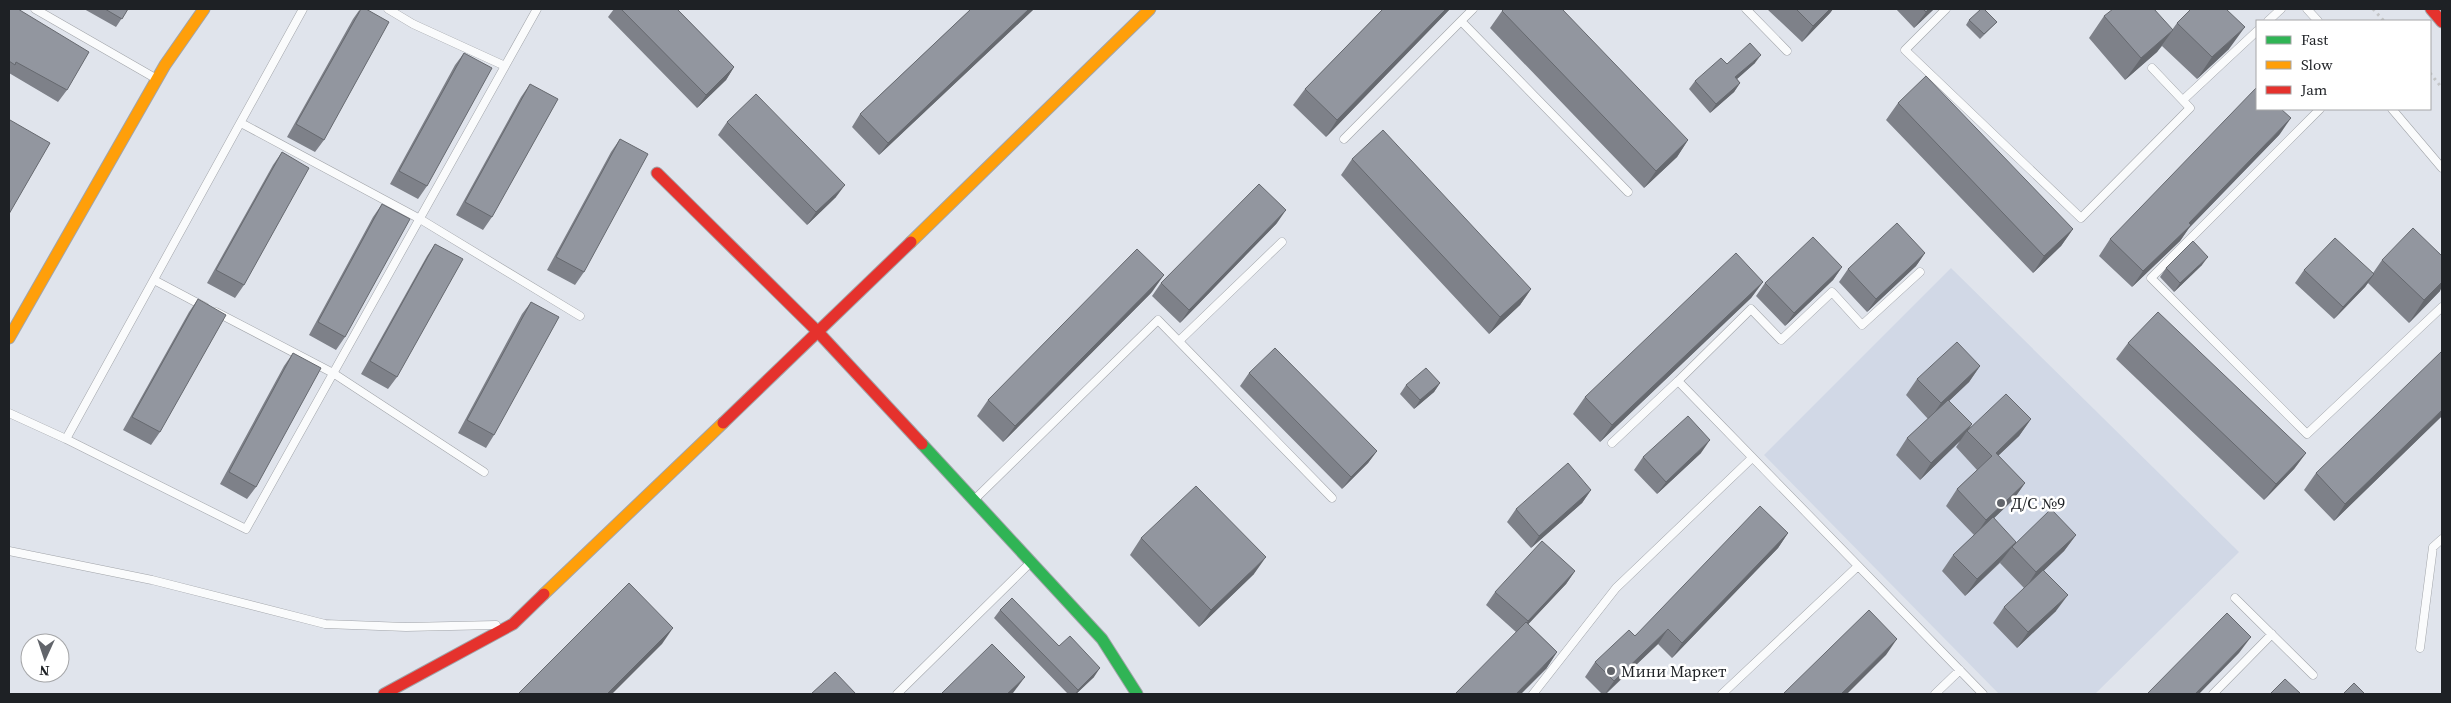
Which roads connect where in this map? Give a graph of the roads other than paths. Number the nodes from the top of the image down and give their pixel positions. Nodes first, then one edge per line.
1 (35, 9) edge
2 (204, 9) edge
3 (303, 9) edge
4 (388, 9) edge
5 (537, 9) edge
6 (1150, 9) edge
7 (1473, 9) edge
8 (1746, 9) edge
9 (1946, 9) edge
10 (2282, 9) edge
11 (2308, 9) edge
12 (2431, 9) edge
13 (2269, 20) edge
14 (2317, 20) edge
15 (1461, 21) junction
16 (2442, 22) edge
17 (2256, 32) edge
18 (1787, 51) dead end
19 (505, 66) junction
20 (2152, 68) edge
21 (157, 79) junction
22 (2183, 100) junction
23 (2319, 110) edge
24 (2393, 110) edge
25 (242, 123) junction
26 (1344, 139) dead end
27 (2442, 168) edge
28 (656, 173) dead end
29 (1628, 192) dead end
30 (420, 219) junction
31 (1282, 242) dead end
32 (1920, 272) edge
33 (154, 280) junction
34 (2442, 306) edge
35 (580, 316) dead end
36 (818, 332) junction
37 (9, 338) edge
38 (1179, 342) junction
39 (333, 373) junction
40 (1678, 381) junction
41 (9, 413) edge
42 (66, 439) junction
43 (1612, 443) edge
44 (1752, 458) junction
45 (484, 472) dead end
46 (1332, 498) dead end
47 (974, 500) junction
48 (2442, 539) edge
49 (9, 551) edge
50 (1031, 562) junction
51 (1858, 566) junction
52 (2235, 598) dead end
53 (513, 624) junction
54 (2272, 634) junction
55 (2420, 648) dead end
56 (1960, 670) junction
57 (2313, 675) dead end
58 (384, 694) edge
59 (897, 694) edge
60 (1138, 694) edge
61 (1534, 694) edge
62 (1722, 694) edge
63 (1936, 694) edge
64 (1983, 694) edge
65 (2212, 694) edge

1 - 21 lane
2 - 21 main road
3 - 25 lane
4 - 19 lane
5 - 19 lane
6 - 36 main road
7 - 15 lane
8 - 18 lane
9 - 22 lane
10 - 13 lane
11 - 14 lane
12 - 16 main road
15 - 26 lane
15 - 29 lane
17 - 22 lane
19 - 30 lane
20 - 22 lane
21 - 37 main road
23 - 34 lane
24 - 27 lane
25 - 30 lane
25 - 33 lane
28 - 36 main road
30 - 35 lane
30 - 39 lane
31 - 38 lane
32 - 40 lane
33 - 39 lane
33 - 42 lane
36 - 47 main road
36 - 53 main road
38 - 46 lane
38 - 47 lane
39 - 42 lane
39 - 45 lane
40 - 43 lane
40 - 44 lane
41 - 42 lane
44 - 51 lane
44 - 61 lane
47 - 50 main road
48 - 55 lane
49 - 53 lane
50 - 59 lane
50 - 60 main road
51 - 56 lane
51 - 62 lane
52 - 54 lane
53 - 58 main road
54 - 57 lane
54 - 65 lane
56 - 63 lane
56 - 64 lane

